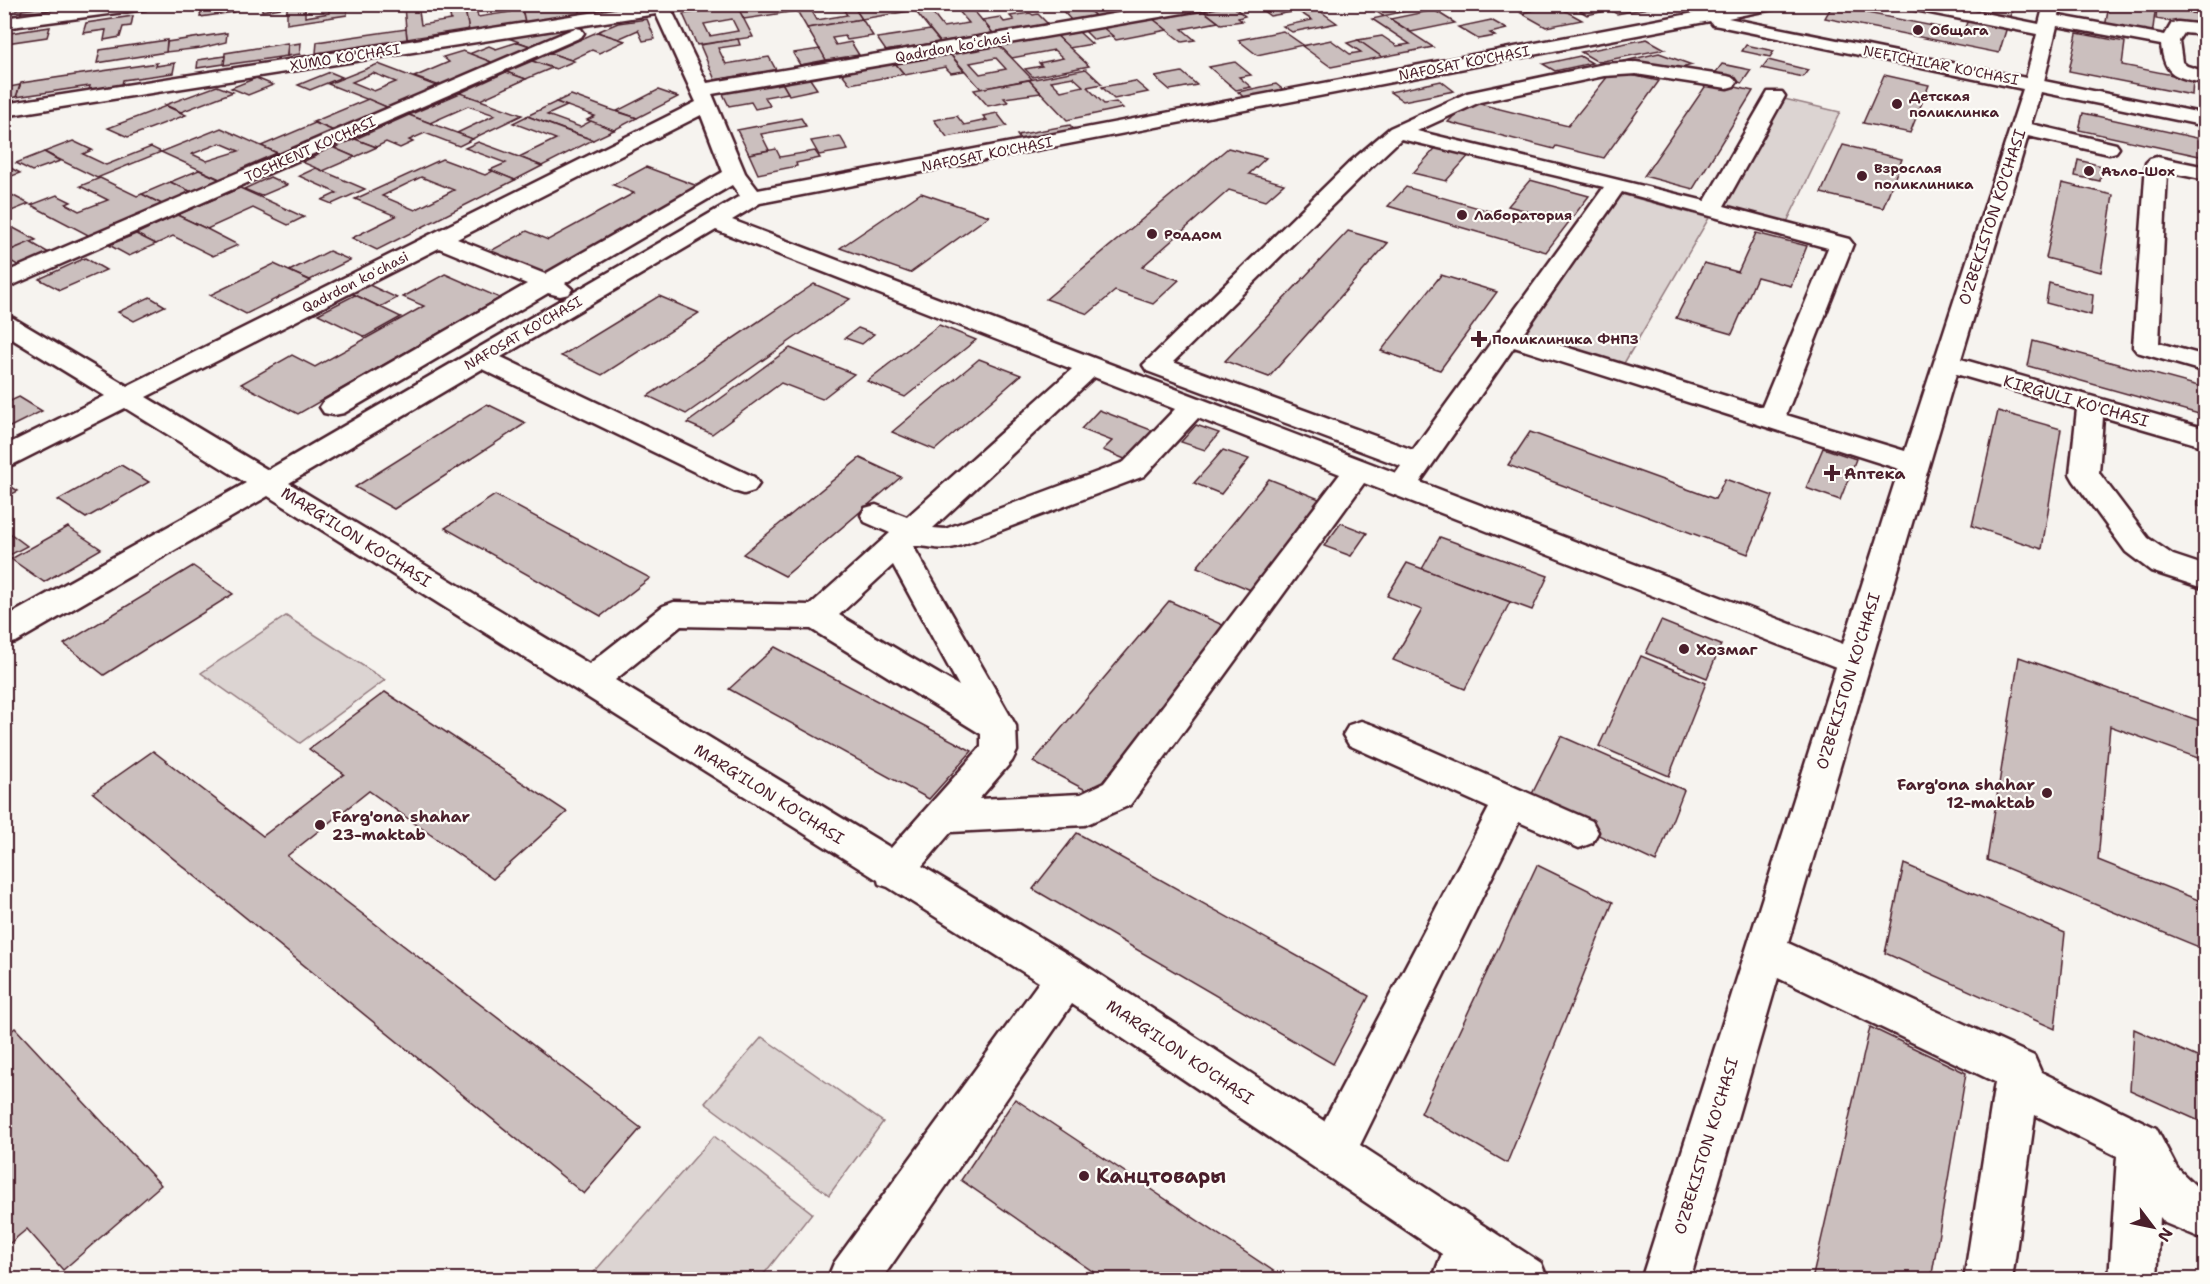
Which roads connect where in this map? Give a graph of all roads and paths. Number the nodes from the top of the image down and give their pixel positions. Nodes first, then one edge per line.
1 (146, 4) edge
2 (685, 4) edge
3 (1206, 4) edge
4 (1679, 4) edge
5 (1772, 4) edge
6 (1910, 4) edge
7 (661, 6) edge
8 (616, 15) junction
9 (1704, 18) junction
10 (2050, 18) edge
11 (4, 23) edge
12 (2205, 30) edge
13 (2170, 41) junction
14 (2205, 78) edge
15 (1727, 82) dead end
16 (2034, 84) junction
17 (1775, 96) dead end
18 (703, 97) junction
19 (4, 110) edge
20 (2205, 120) edge
21 (2020, 128) junction
22 (1397, 132) junction
23 (2109, 148) dead end
24 (735, 174) junction
25 (2205, 174) edge
26 (1617, 184) junction
27 (753, 198) junction
28 (1711, 210) junction
29 (714, 221) junction
30 (439, 240) junction
31 (4, 282) edge
32 (547, 283) junction
33 (583, 298) junction
34 (4, 323) edge
35 (1508, 337) junction
36 (482, 358) junction
37 (1946, 363) junction
38 (2205, 364) edge
39 (1091, 366) junction
40 (127, 397) junction
41 (2091, 405) junction
42 (334, 407) dead end
43 (1193, 407) junction
44 (1771, 419) junction
45 (2205, 438) edge
46 (4, 458) edge
47 (1419, 462) junction
48 (1915, 464) junction
49 (1358, 470) junction
50 (268, 483) junction
51 (744, 484) dead end
52 (1402, 486) junction
53 (876, 515) dead end
54 (904, 538) junction
55 (2205, 578) edge
56 (817, 617) junction
57 (4, 633) edge
58 (1854, 661) junction
59 (590, 682) junction
60 (998, 727) junction
61 (1361, 735) dead end
62 (1511, 802) junction
63 (942, 817) junction
64 (1579, 832) dead end
65 (894, 872) junction
66 (1765, 952) junction
67 (1067, 977) junction
68 (2018, 1084) junction
69 (2140, 1144) junction
70 (1332, 1153) junction
71 (2205, 1217) edge
72 (1463, 1262) edge
73 (851, 1280) edge
74 (1524, 1280) edge
75 (1665, 1280) edge
76 (1988, 1280) edge
77 (2133, 1280) edge

1 - 11 street
2 - 7 street, XUMO KO'CHASI
3 - 18 street, Qadrdon koʻchasi
4 - 9 street, NEFTCHILAR KO'CHASI
5 - 9 street, NAFOSAT KO'CHASI
6 - 10 street
7 - 8 street, XUMO KO'CHASI
7 - 18 street
8 - 19 street, XUMO KO'CHASI
8 - 31 street, TOSHKENT KO'CHASI
9 - 16 street, NEFTCHILAR KO'CHASI
9 - 27 street, NAFOSAT KO'CHASI
10 - 13 street
10 - 16 street, O'ZBEKISTON KO'CHASI
12 - 13 street
13 - 14 street
15 - 22 street
16 - 20 street, NEFTCHILAR KO'CHASI
16 - 21 street, O'ZBEKISTON KO'CHASI
17 - 28 street
18 - 24 street
18 - 30 street, Qadrdon koʻchasi
21 - 23 street
21 - 37 street, O'ZBEKISTON KO'CHASI
22 - 26 street
22 - 47 street
24 - 27 street
24 - 32 street
25 - 38 street
26 - 28 street
26 - 35 street
27 - 29 street, NAFOSAT KO'CHASI
28 - 44 street
29 - 33 street, NAFOSAT KO'CHASI
29 - 39 street
30 - 32 street
30 - 40 street, Qadrdon koʻchasi
32 - 33 street
32 - 42 street
33 - 36 street, NAFOSAT KO'CHASI
34 - 40 street, MARG'ILON KO'CHASI
35 - 44 street
35 - 47 street
36 - 50 street, NAFOSAT KO'CHASI
36 - 51 street
37 - 41 street, KIRGULI KO'CHASI
37 - 48 street, O'ZBEKISTON KO'CHASI
39 - 43 street
39 - 54 street
40 - 46 street, Qadrdon koʻchasi
40 - 50 street, MARG'ILON KO'CHASI
41 - 45 street, KIRGULI KO'CHASI
41 - 55 street
43 - 49 street
43 - 54 street
44 - 48 street
47 - 52 street
48 - 58 street, O'ZBEKISTON KO'CHASI
49 - 52 street
49 - 63 street
50 - 57 street, NAFOSAT KO'CHASI
50 - 59 street, MARG'ILON KO'CHASI
52 - 58 street
53 - 54 street
54 - 56 street
54 - 60 street
56 - 59 street
56 - 60 street
58 - 66 street, O'ZBEKISTON KO'CHASI
59 - 65 street, MARG'ILON KO'CHASI
60 - 63 street
61 - 62 street
62 - 64 street
62 - 70 street
63 - 65 street
65 - 67 street, MARG'ILON KO'CHASI
66 - 68 street
66 - 75 street, O'ZBEKISTON KO'CHASI
67 - 70 street, MARG'ILON KO'CHASI
67 - 73 street
68 - 69 street
68 - 76 street
69 - 71 street
69 - 77 street
70 - 72 street, MARG'ILON KO'CHASI
72 - 74 street, MARG'ILON KO'CHASI

